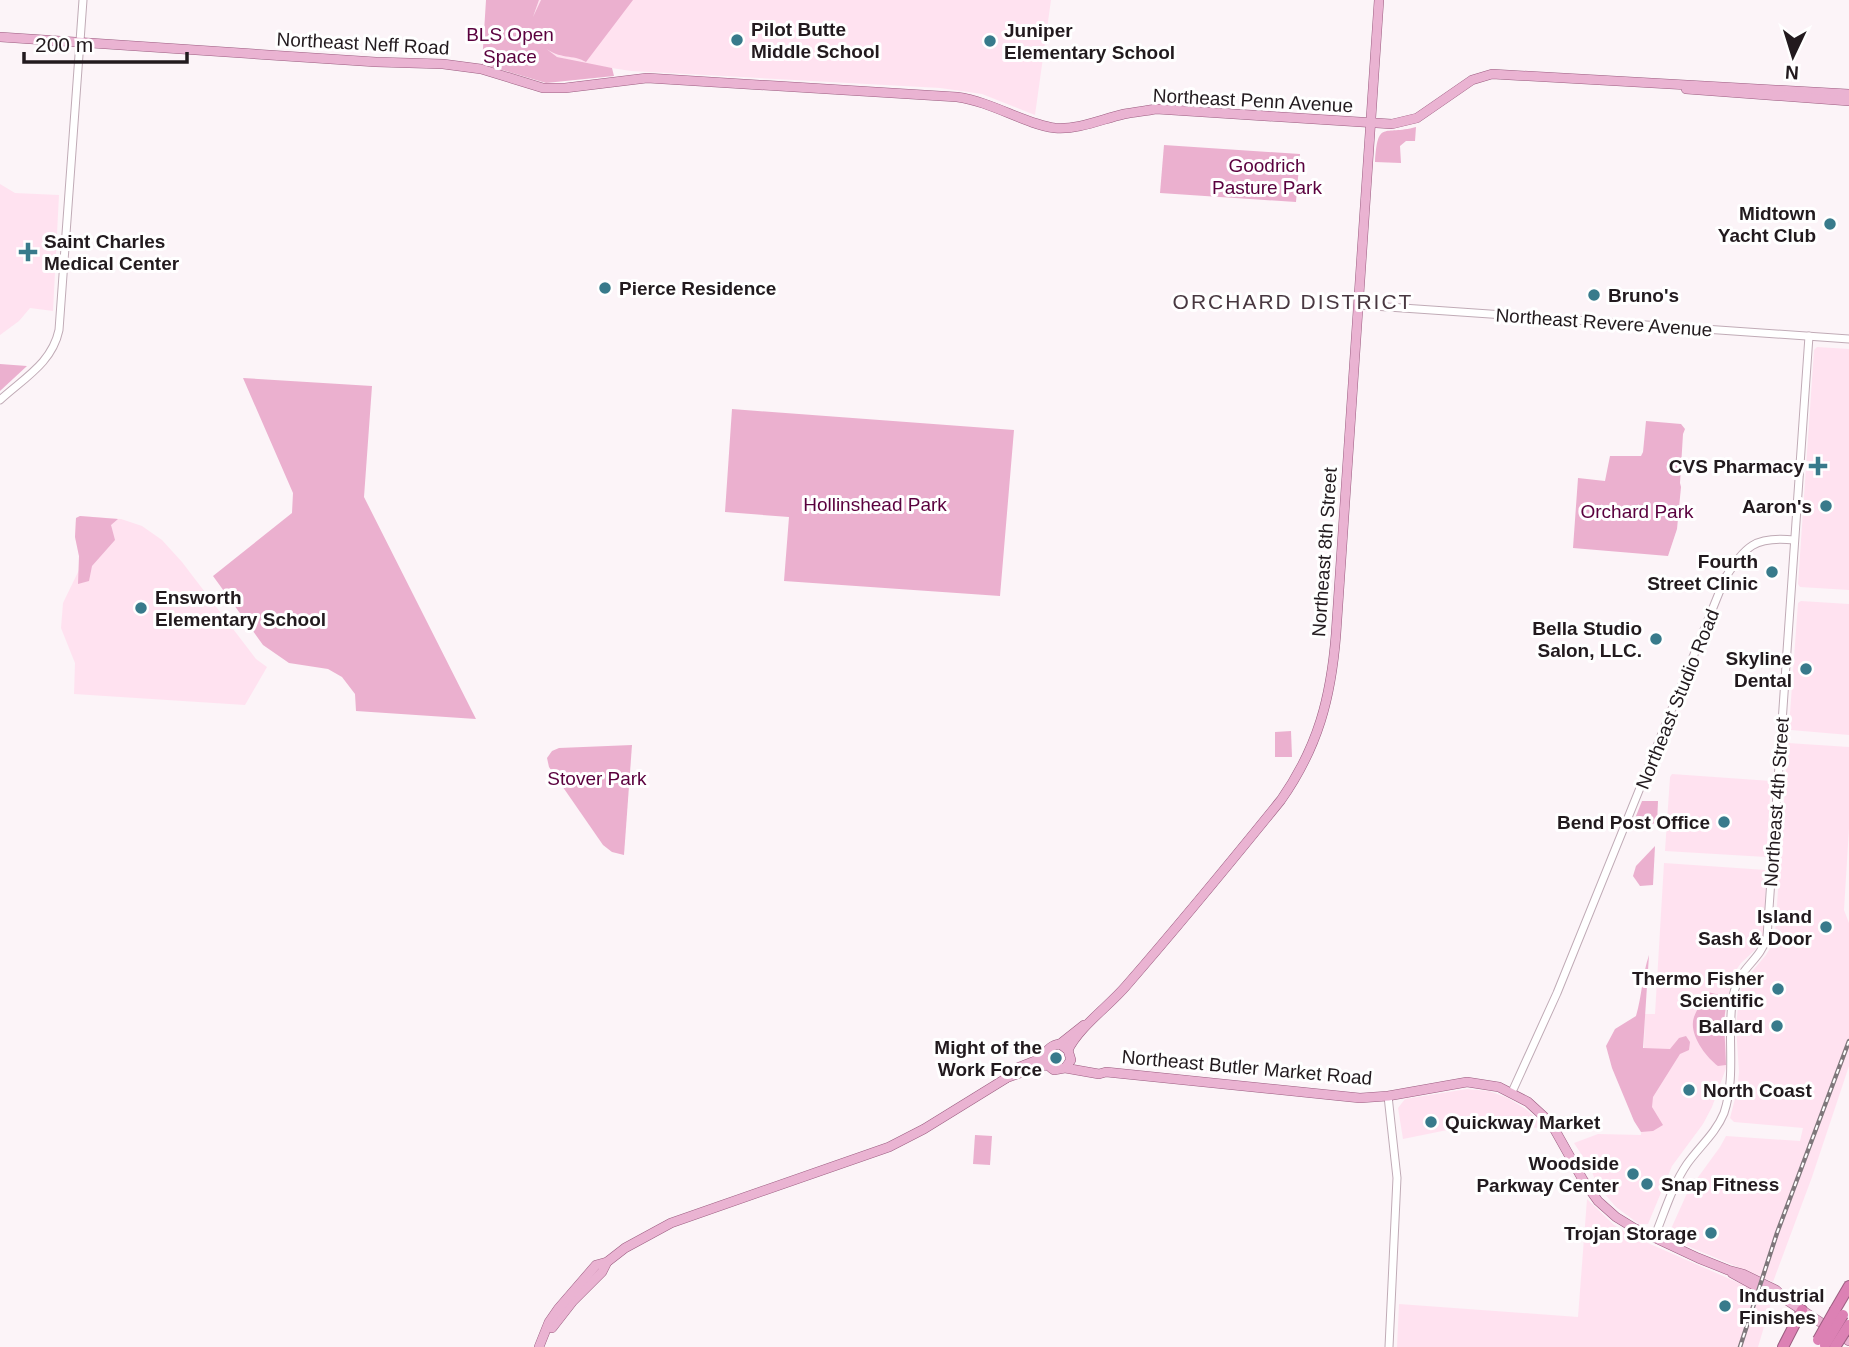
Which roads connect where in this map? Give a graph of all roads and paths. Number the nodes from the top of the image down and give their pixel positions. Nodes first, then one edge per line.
1 (83, 0) edge
2 (1379, 0) edge
3 (0, 37) edge
4 (81, 42) junction
5 (1598, 80) junction
6 (1849, 94) edge
7 (973, 100) joint
8 (1849, 101) edge
9 (1371, 123) junction
10 (1359, 305) junction
11 (1809, 336) junction
12 (1849, 339) edge
13 (0, 400) edge
14 (1794, 540) junction
15 (1064, 1047) junction
16 (1046, 1061) junction
17 (1068, 1064) junction
18 (1511, 1092) junction
19 (1388, 1096) junction
20 (1654, 1238) junction
21 (1849, 1286) edge
22 (1802, 1310) junction
23 (1844, 1314) edge
24 (1849, 1341) edge
25 (1824, 1345) edge
26 (539, 1347) edge
27 (1388, 1347) edge
28 (1783, 1347) edge

1 - 4 street
2 - 9 main road, Northeast 8th Street
3 - 4 main road, Northeast Neff Road
4 - 7 main road, Northeast Neff Road
4 - 13 street
5 - 6 main road
5 - 8 main road
5 - 9 main road, Northeast Penn Avenue
7 - 9 main road, Northeast Penn Avenue
9 - 10 main road, Northeast 8th Street
10 - 11 street, Northeast Revere Avenue
10 - 15 main road, Northeast 8th Street
11 - 12 street, Northeast Revere Avenue
11 - 14 street, Northeast 4th Street
14 - 18 street, Northeast Studio Road
14 - 20 street, Northeast 4th Street
15 - 16 main road, Northeast 8th Street
15 - 17 main road
16 - 17 main road, Northeast Butler Market Road
16 - 26 main road
17 - 19 main road, Northeast Butler Market Road
18 - 19 main road, Northeast Butler Market Road
18 - 20 main road, Northeast Butler Market Road
19 - 27 street
20 - 22 main road, Northeast Butler Market Road
21 - 23 highway
22 - 24 main road, Northeast Butler Market Road
22 - 28 highway
23 - 25 highway, bridge
23 - 25 highway, bridge

